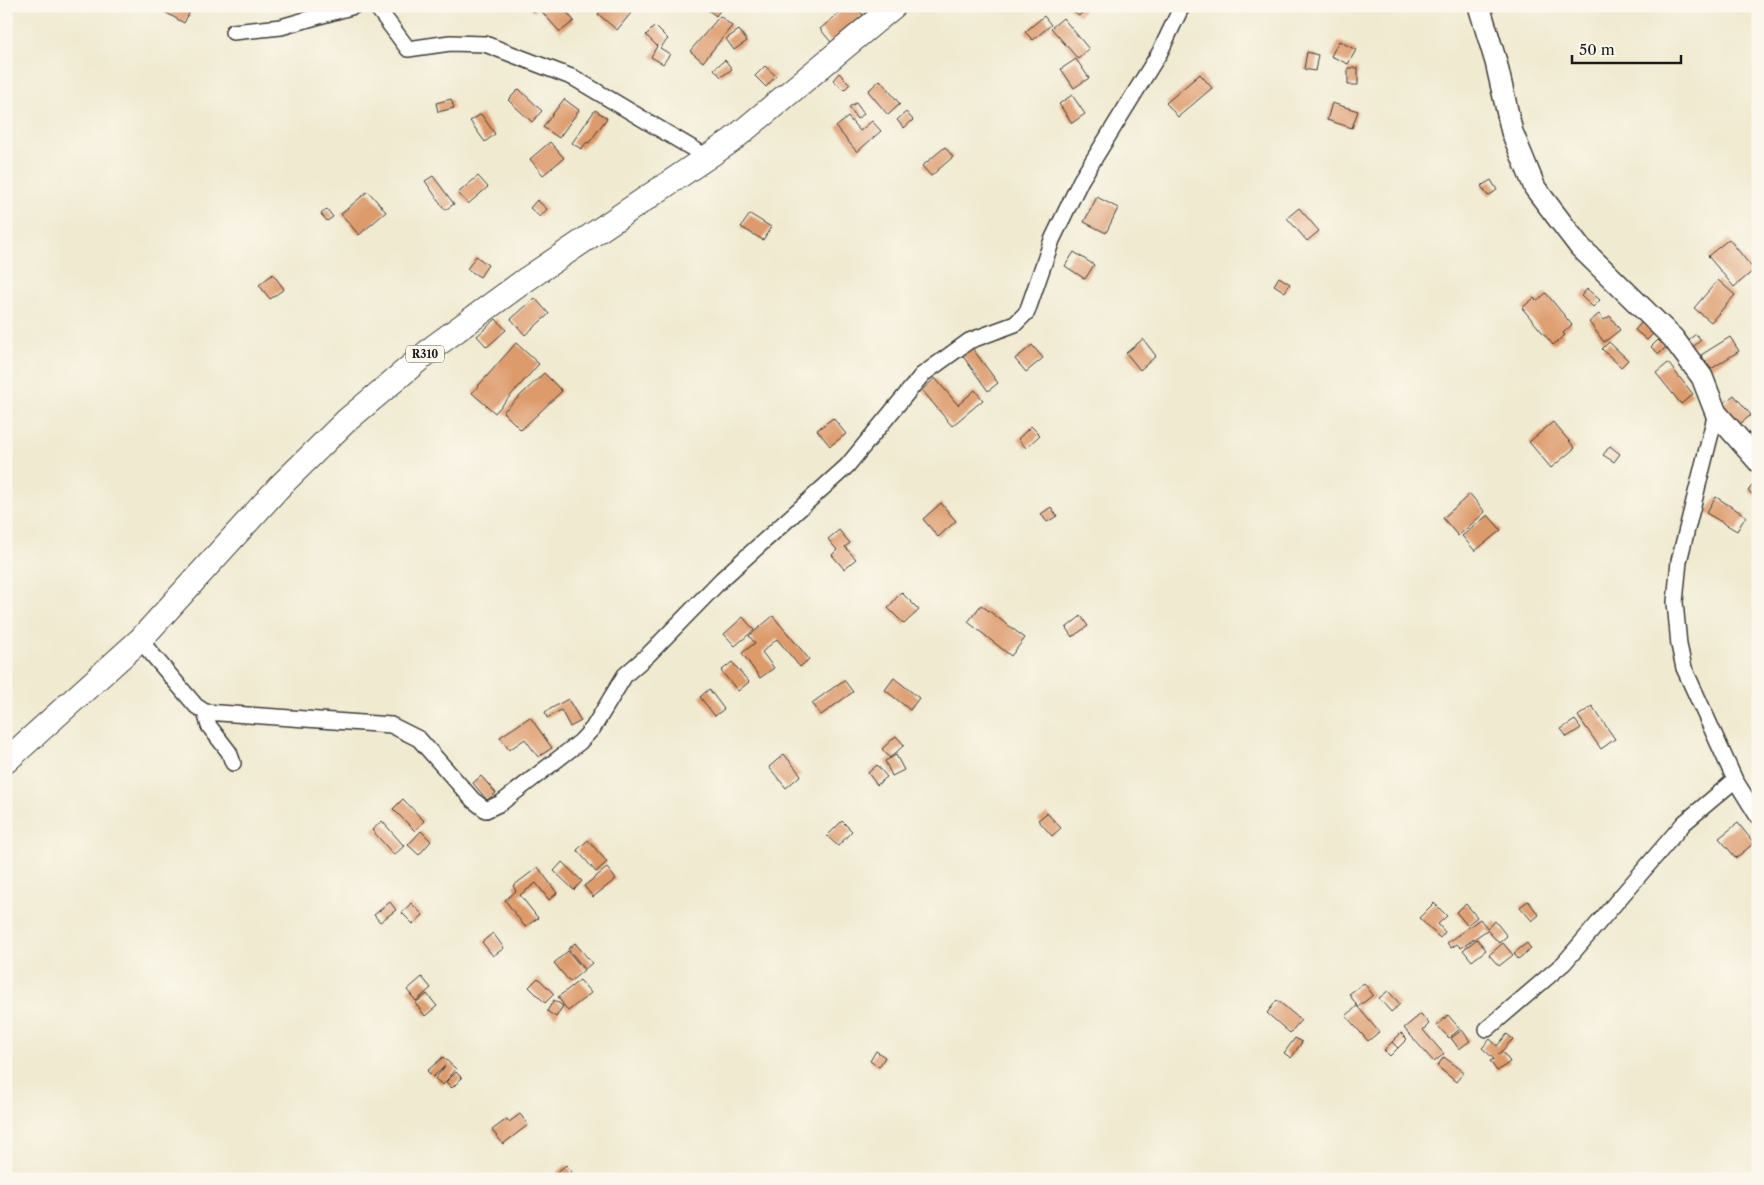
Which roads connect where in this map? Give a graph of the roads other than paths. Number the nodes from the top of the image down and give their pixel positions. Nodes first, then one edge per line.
1 (354, 6) edge
2 (376, 6) edge
3 (894, 6) edge
4 (1182, 6) edge
5 (1479, 6) edge
6 (233, 32) dead end
7 (707, 157) junction
8 (1716, 413) junction
9 (1758, 461) edge
10 (140, 640) junction
11 (205, 712) junction
12 (6, 761) edge
13 (233, 763) dead end
14 (1735, 780) junction
15 (1758, 816) edge
16 (1487, 1029) dead end

1 - 6 street
2 - 7 street
3 - 7 main road, R310
4 - 11 street
5 - 8 main road
7 - 10 main road, R310
8 - 9 main road
8 - 14 street
10 - 11 street
10 - 12 main road, R310
11 - 13 street
14 - 15 street
14 - 16 street

